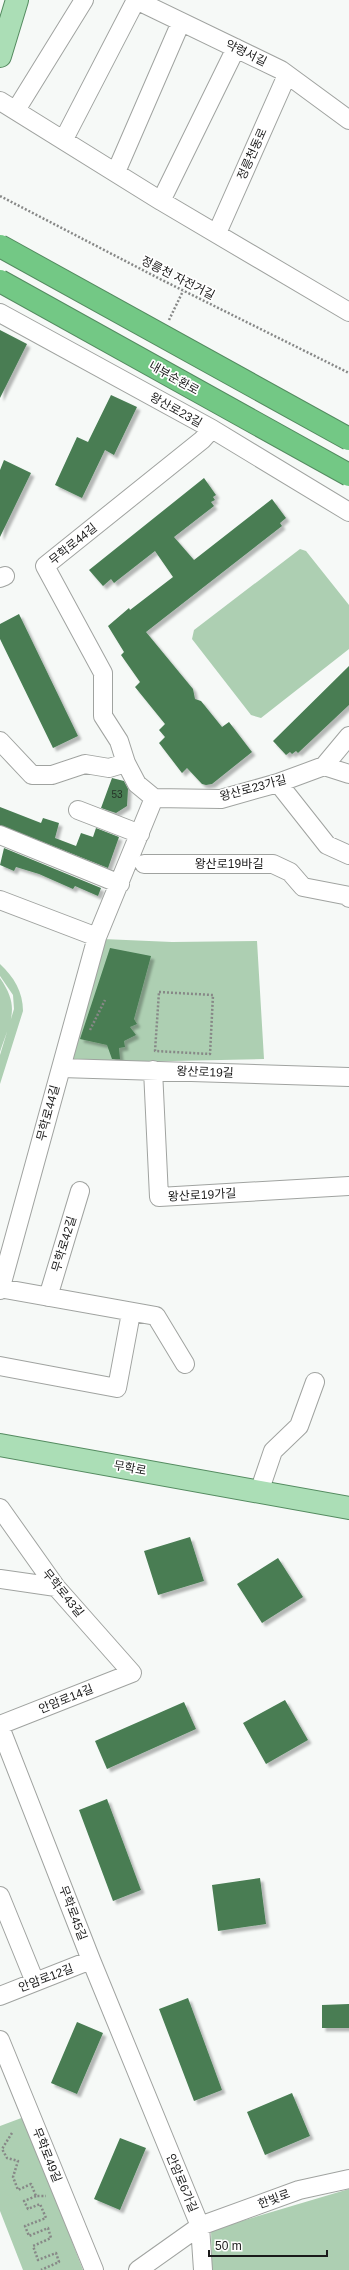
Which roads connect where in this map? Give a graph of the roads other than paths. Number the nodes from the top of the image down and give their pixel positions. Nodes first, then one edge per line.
1 (17, 0) edge
2 (84, 0) edge
3 (136, 0) edge
4 (181, 22) junction
5 (236, 48) junction
6 (0, 56) edge
7 (287, 75) junction
8 (0, 101) edge
9 (16, 110) junction
10 (349, 120) edge
11 (64, 139) junction
12 (116, 172) junction
13 (161, 201) junction
14 (217, 233) junction
15 (0, 246) edge
16 (0, 281) edge
17 (349, 312) edge
18 (0, 313) edge
19 (212, 429) junction
20 (349, 439) edge
21 (349, 476) edge
22 (349, 512) edge
23 (349, 736) edge
24 (0, 741) edge
25 (126, 762) junction
26 (324, 766) junction
27 (349, 774) edge
28 (278, 783) junction
29 (154, 798) junction
30 (78, 810) dead end
31 (140, 834) junction
32 (0, 835) edge
33 (349, 855) edge
34 (144, 864) dead end
35 (120, 884) junction
36 (349, 898) edge
37 (0, 900) edge
38 (97, 937) junction
39 (61, 1068) junction
40 (153, 1070) junction
41 (349, 1077) edge
42 (349, 1186) edge
43 (80, 1191) dead end
44 (0, 1289) edge
45 (48, 1297) junction
46 (131, 1312) junction
47 (186, 1364) dead end
48 (0, 1366) edge
49 (315, 1382) dead end
50 (0, 1445) edge
51 (259, 1492) junction
52 (0, 1508) edge
53 (349, 1508) edge
54 (0, 1579) edge
55 (56, 1588) junction
56 (132, 1673) joint
57 (0, 1726) edge
58 (0, 1896) edge
59 (91, 1960) junction
60 (35, 1982) junction
61 (0, 1996) edge
62 (0, 2040) edge
63 (147, 2098) joint
64 (349, 2179) edge
65 (200, 2226) junction
66 (94, 2270) edge
67 (138, 2270) edge
68 (203, 2270) edge

1 - 6 main road
2 - 9 street
3 - 4 street, 약령서길
3 - 11 street
4 - 5 street, 약령서길
4 - 12 street
5 - 7 street, 약령서길
5 - 13 street
7 - 10 street, 약령서길
7 - 14 street, 정릉천동로
8 - 9 street
9 - 11 street
11 - 12 street
12 - 13 street
13 - 14 street
14 - 17 street
15 - 20 highway, bridge
16 - 21 highway, 내부순환로, bridge
18 - 19 street, 왕산로23길
19 - 22 street, 왕산로23길
19 - 25 street, 무학로44길
23 - 26 street, 왕산로23가길
24 - 25 street
25 - 29 street
26 - 27 street
26 - 28 street, 왕산로23가길
28 - 29 street, 왕산로23가길
28 - 33 street
29 - 31 street, 무학로44길
30 - 31 street
31 - 35 street, 무학로44길
32 - 35 street
34 - 36 street, 왕산로19바길
35 - 38 street, 무학로44길
37 - 38 street
38 - 39 street, 무학로44길
39 - 40 street, 왕산로19길
39 - 44 street, 무학로44길
40 - 41 street, 왕산로19길
40 - 42 street, 왕산로19가길
43 - 45 street, 무학로42길
44 - 45 street
45 - 46 street
46 - 47 street
46 - 48 street
49 - 51 street
50 - 51 main road, 무학로
51 - 53 main road, 무학로
52 - 55 street, 무학로43길
54 - 55 street
55 - 56 street, 무학로43길
56 - 57 street, 안암로14길
57 - 59 street, 무학로45길
58 - 60 street
59 - 60 street, 안암로12길
59 - 63 street, 무학로45길
60 - 61 street, 안암로12길
62 - 66 street, 무학로49길
63 - 65 street, 안암로6가길
64 - 65 street, 한빛로
65 - 67 street
65 - 68 street, 안암로6가길

